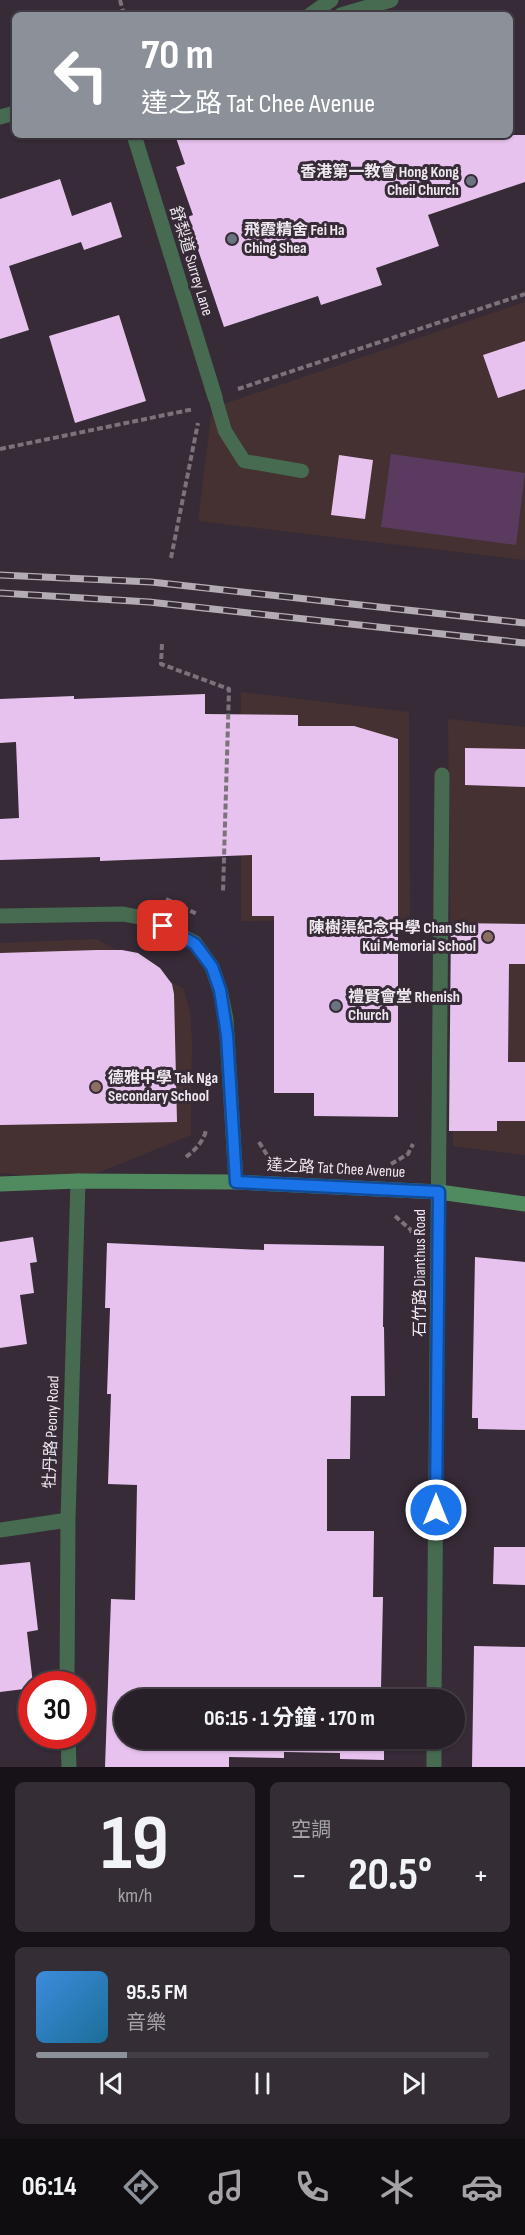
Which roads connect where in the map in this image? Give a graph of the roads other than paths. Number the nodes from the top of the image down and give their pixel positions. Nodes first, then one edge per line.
1 (331, 0) edge
2 (391, 0) edge
3 (314, 12) edge
4 (351, 12) edge
5 (135, 138) edge
6 (215, 397) joint
7 (302, 471) dead end
8 (442, 775) dead end
9 (0, 916) edge
10 (78, 1181) junction
11 (236, 1182) junction
12 (0, 1184) edge
13 (439, 1192) junction
14 (525, 1204) edge
15 (68, 1520) junction
16 (0, 1530) edge
17 (67, 1671) edge
18 (434, 1689) edge
19 (68, 1749) edge
20 (434, 1749) edge
21 (69, 1767) edge
22 (434, 1767) edge

1 - 3 street
2 - 4 street
5 - 6 street, 舒梨道 Surrey Lane
6 - 7 lane
8 - 13 street, 石竹路 Dianthus Road
9 - 11 street
10 - 11 main road, 達之路 Tat Chee Avenue
10 - 12 main road, 達之路 Tat Chee Avenue
10 - 15 street, 牡丹路 Peony Road
11 - 13 main road, 達之路 Tat Chee Avenue
13 - 14 main road, 達之路 Tat Chee Avenue
13 - 18 street, 石竹路 Dianthus Road
15 - 16 street
15 - 17 street, 牡丹路 Peony Road
19 - 21 street
20 - 22 street

